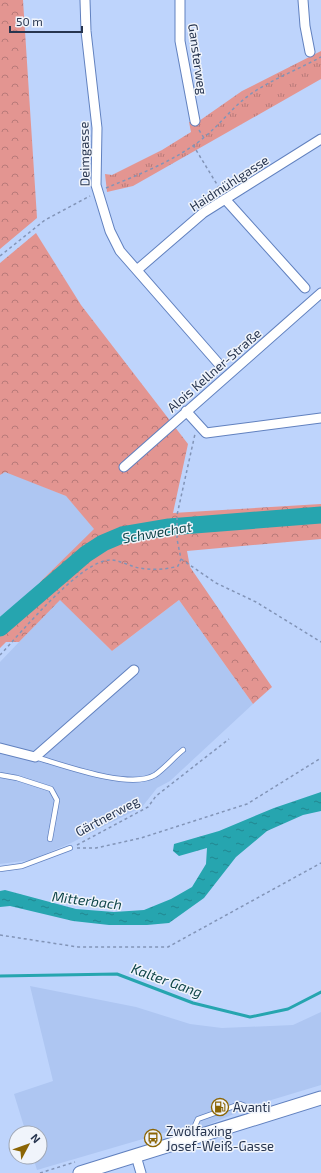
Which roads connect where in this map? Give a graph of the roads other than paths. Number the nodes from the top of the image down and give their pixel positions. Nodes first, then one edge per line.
1 (85, 0) edge
2 (180, 0) edge
3 (304, 0) edge
4 (310, 52) dead end
5 (195, 121) dead end
6 (321, 139) edge
7 (225, 199) junction
8 (137, 270) junction
9 (305, 288) dead end
10 (321, 293) edge
11 (218, 363) dead end
12 (186, 411) junction
13 (321, 418) edge
14 (124, 467) dead end
15 (134, 670) dead end
16 (0, 748) edge
17 (183, 750) dead end
18 (35, 757) junction
19 (0, 775) edge
20 (50, 839) dead end
21 (70, 848) road end
22 (0, 869) edge
23 (321, 1098) edge
24 (268, 1115) junction
25 (188, 1140) junction
26 (136, 1156) junction
27 (80, 1173) edge
28 (141, 1173) edge

1 - 8 street, Deimgasse
2 - 5 street, Gansterweg
3 - 4 street
6 - 7 street, Haidmühlgasse
7 - 8 street, Haidmühlgasse
7 - 9 street
8 - 11 street, Deimgasse
10 - 12 street, Alois Kellner-Straße
12 - 13 street
12 - 14 street, Alois Kellner-Straße
15 - 18 street
16 - 18 street
17 - 18 lane
19 - 20 lane
21 - 22 lane, Gärtnerweg
23 - 24 main road
24 - 25 main road
24 - 25 lane
25 - 26 main road
26 - 27 main road
26 - 28 street

